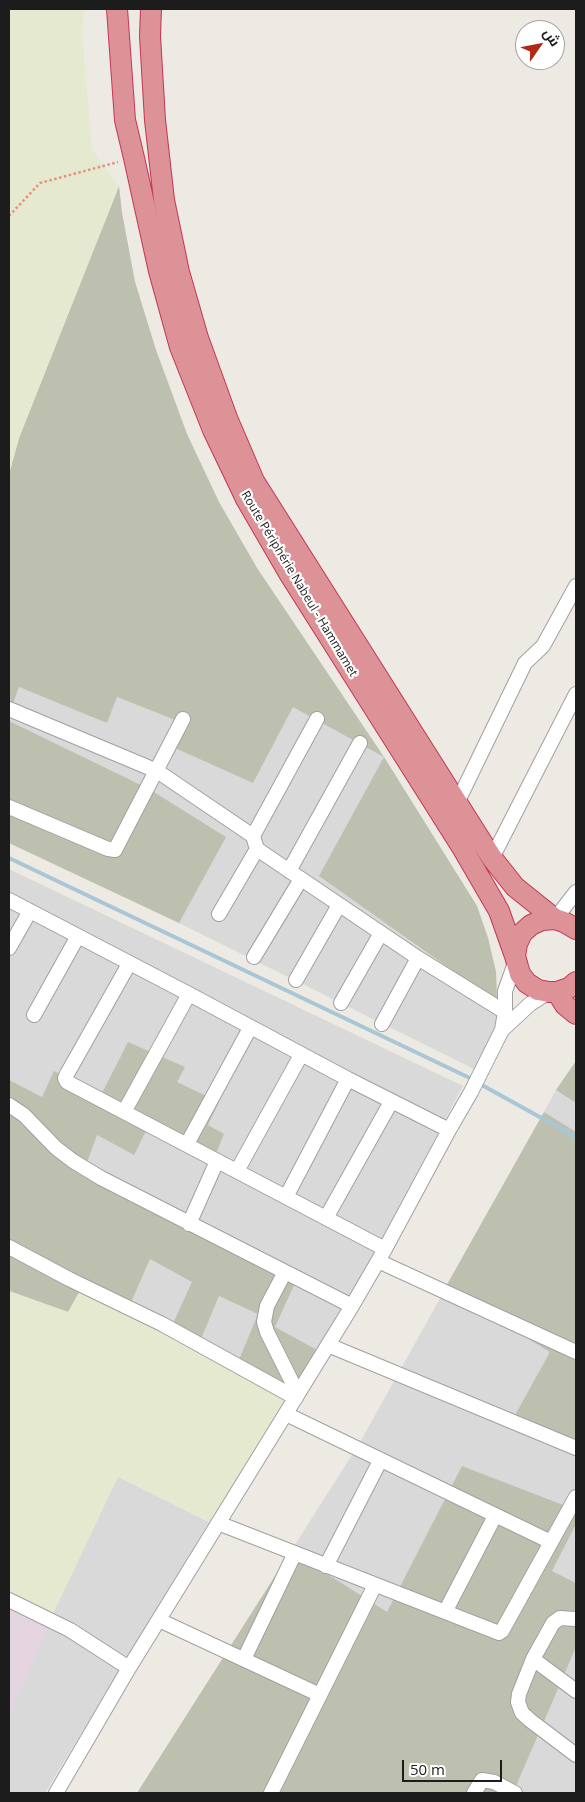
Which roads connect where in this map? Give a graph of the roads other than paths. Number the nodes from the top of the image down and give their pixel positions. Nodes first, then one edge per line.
1 (117, 9) edge
2 (151, 9) edge
3 (576, 586) edge
4 (576, 694) edge
5 (9, 709) edge
6 (183, 719) dead end
7 (317, 719) dead end
8 (360, 743) dead end
9 (157, 771) junction
10 (457, 803) junction
11 (9, 807) edge
12 (253, 836) junction
13 (257, 849) junction
14 (492, 858) junction
15 (295, 875) junction
16 (576, 892) edge
17 (9, 900) edge
18 (339, 905) junction
19 (30, 911) junction
20 (219, 914) dead end
21 (555, 919) junction
22 (576, 929) edge
23 (381, 933) junction
24 (78, 936) junction
25 (9, 948) edge
26 (254, 957) dead end
27 (418, 958) junction
28 (515, 960) junction
29 (130, 964) junction
30 (296, 980) dead end
31 (576, 982) edge
32 (553, 992) junction
33 (189, 994) junction
34 (341, 1003) dead end
35 (505, 1012) junction
36 (576, 1014) edge
37 (34, 1015) dead end
38 (382, 1024) dead end
39 (250, 1028) junction
40 (502, 1030) junction
41 (301, 1055) junction
42 (348, 1079) junction
43 (391, 1102) junction
44 (9, 1105) edge
45 (124, 1112) junction
46 (449, 1130) junction
47 (186, 1144) junction
48 (217, 1161) junction
49 (238, 1171) junction
50 (286, 1198) junction
51 (326, 1218) junction
52 (190, 1224) junction
53 (9, 1247) edge
54 (381, 1255) junction
55 (285, 1272) junction
56 (352, 1306) junction
57 (328, 1345) junction
58 (576, 1352) edge
59 (297, 1396) junction
60 (286, 1414) junction
61 (576, 1448) edge
62 (380, 1461) junction
63 (576, 1497) edge
64 (495, 1516) junction
65 (218, 1523) junction
66 (551, 1542) junction
67 (295, 1553) junction
68 (326, 1566) junction
69 (374, 1585) junction
70 (9, 1600) edge
71 (445, 1612) junction
72 (159, 1620) junction
73 (576, 1621) edge
74 (533, 1658) junction
75 (244, 1659) junction
76 (129, 1668) junction
77 (576, 1690) edge
78 (320, 1695) junction
79 (576, 1755) edge
80 (56, 1793) edge
81 (271, 1793) edge
82 (474, 1793) edge
83 (515, 1793) edge

1 - 28 highway, Route Périphérie Nabeul - Hammamet
2 - 10 highway, Route Périphérie Nabeul - Hammamet
3 - 10 street
4 - 14 street
5 - 9 street
6 - 9 street
7 - 12 street
8 - 15 street
9 - 11 street
9 - 12 street
10 - 14 highway, Route Périphérie Nabeul - Hammamet
12 - 13 street
13 - 15 street
13 - 20 street
14 - 21 highway, Route Périphérie Nabeul - Hammamet
15 - 18 street
15 - 26 street
16 - 21 street
17 - 19 street
18 - 23 street
18 - 30 street
19 - 24 street
19 - 25 street
21 - 22 highway, Route Périphérie Nabeul - Hammamet
21 - 28 highway
23 - 27 street
23 - 34 street
24 - 29 street
24 - 37 street
27 - 35 street
27 - 38 street
28 - 32 highway, Route Périphérie Nabeul - Hammamet
28 - 35 street
29 - 33 street
29 - 45 street
31 - 32 highway
32 - 36 highway
32 - 40 street
33 - 39 street
33 - 45 street
35 - 40 street
39 - 41 street
39 - 47 street
40 - 46 street
41 - 42 street
41 - 49 street
42 - 43 street
42 - 50 street
43 - 46 street
43 - 51 street
44 - 52 street
45 - 47 street
46 - 54 street
47 - 48 street
48 - 49 street
48 - 52 street
49 - 50 street
50 - 51 street
51 - 54 street
52 - 55 street
53 - 59 street
54 - 56 street
54 - 58 street
55 - 56 street
55 - 59 street
56 - 57 street
57 - 59 street
57 - 61 street
59 - 60 street
60 - 62 street
60 - 65 street
62 - 64 street
62 - 68 street
63 - 66 street
64 - 66 street
64 - 71 street
65 - 67 street
65 - 72 street
66 - 71 street
67 - 68 street
67 - 75 street
68 - 69 street
69 - 71 street
69 - 78 street
70 - 76 street
72 - 75 street
72 - 76 street
73 - 74 street
74 - 77 street
74 - 79 street
75 - 78 street
76 - 80 street
78 - 81 street
82 - 83 street

